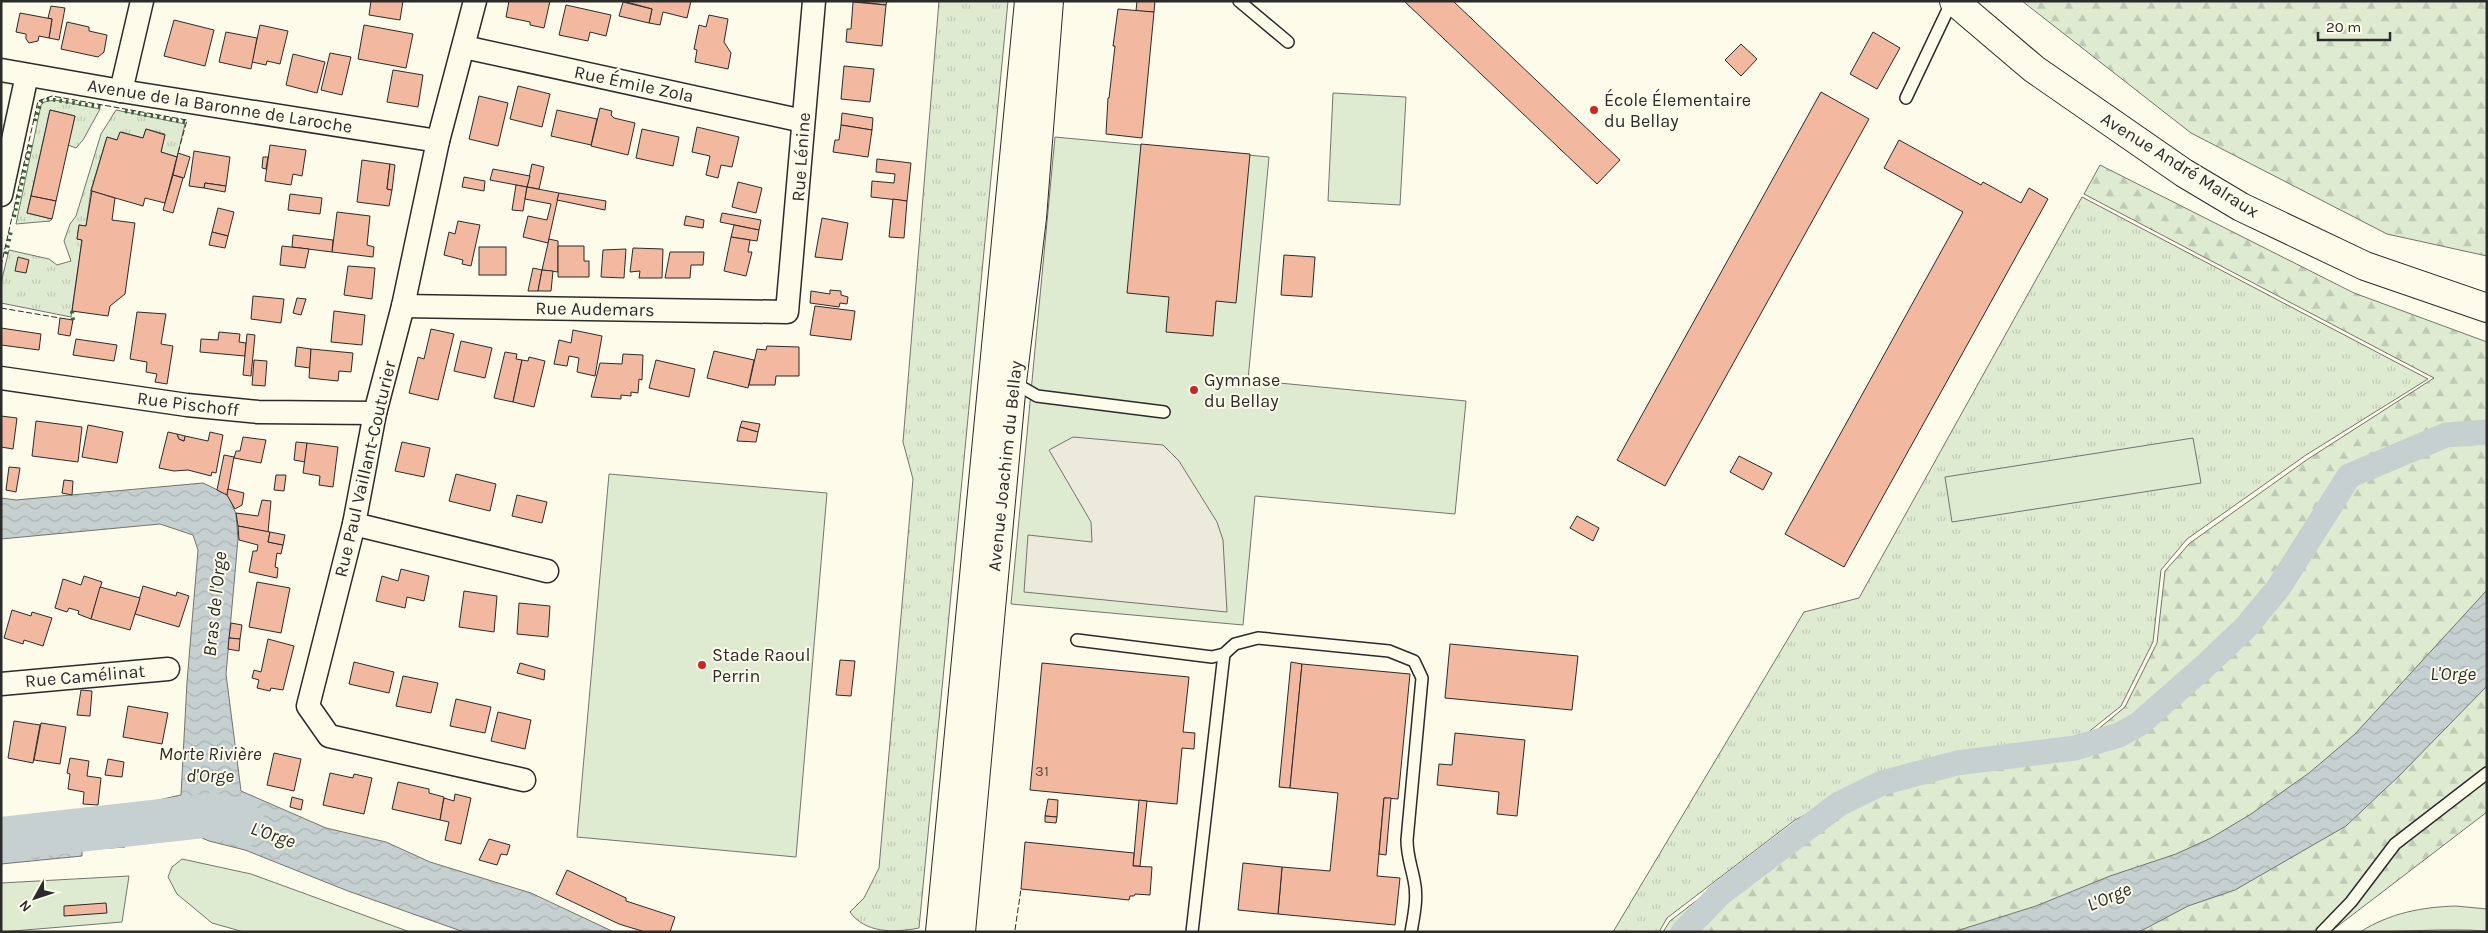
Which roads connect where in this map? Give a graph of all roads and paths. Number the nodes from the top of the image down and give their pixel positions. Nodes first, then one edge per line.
1 (142, 1) edge
2 (475, 1) edge
3 (814, 1) edge
4 (1029, 1) edge
5 (1049, 1) edge
6 (1238, 1) edge
7 (1953, 1) edge
8 (1288, 42) dead end
9 (464, 47) junction
10 (1, 70) edge
11 (27, 75) junction
12 (121, 91) junction
13 (1906, 98) dead end
14 (803, 121) junction
15 (438, 141) junction
16 (1, 195) edge
17 (403, 306) junction
18 (2487, 308) edge
19 (787, 312) joint
20 (1, 378) edge
21 (1002, 379) junction
22 (1164, 412) dead end
23 (375, 413) junction
24 (354, 524) junction
25 (547, 571) dead end
26 (1077, 640) dead end
27 (1224, 654) junction
28 (168, 669) dead end
29 (1, 684) edge
30 (2487, 773) edge
31 (524, 780) dead end
32 (940, 932) edge
33 (961, 932) edge
34 (1192, 932) edge
35 (1411, 932) edge
36 (2322, 932) edge

1 - 12 street
2 - 9 street, Rue Paul Vaillant-Couturier
3 - 14 street, Rue Lénine
4 - 21 street, Avenue Joachim du Bellay
5 - 21 street, Avenue Joachim du Bellay
6 - 8 lane
7 - 13 lane
7 - 18 street, Avenue André Malraux
9 - 14 street, Rue Émile Zola
9 - 15 street, Rue Paul Vaillant-Couturier
10 - 11 street, Avenue de la Baronne de Laroche
11 - 12 street, Avenue de la Baronne de Laroche
11 - 16 street
12 - 15 street, Avenue de la Baronne de Laroche
14 - 19 street, Rue Lénine
15 - 17 street, Rue Paul Vaillant-Couturier
17 - 19 street, Rue Audemars
17 - 23 street, Rue Paul Vaillant-Couturier
20 - 23 street, Rue Pischoff
21 - 22 lane
21 - 32 street, Avenue Joachim du Bellay
21 - 33 street, Avenue Joachim du Bellay
23 - 24 street, Rue Paul Vaillant-Couturier
24 - 25 street
24 - 31 street, Rue Paul Vaillant-Couturier
26 - 27 lane
27 - 34 lane
27 - 35 lane
28 - 29 street, Rue Camélinat
30 - 36 lane

